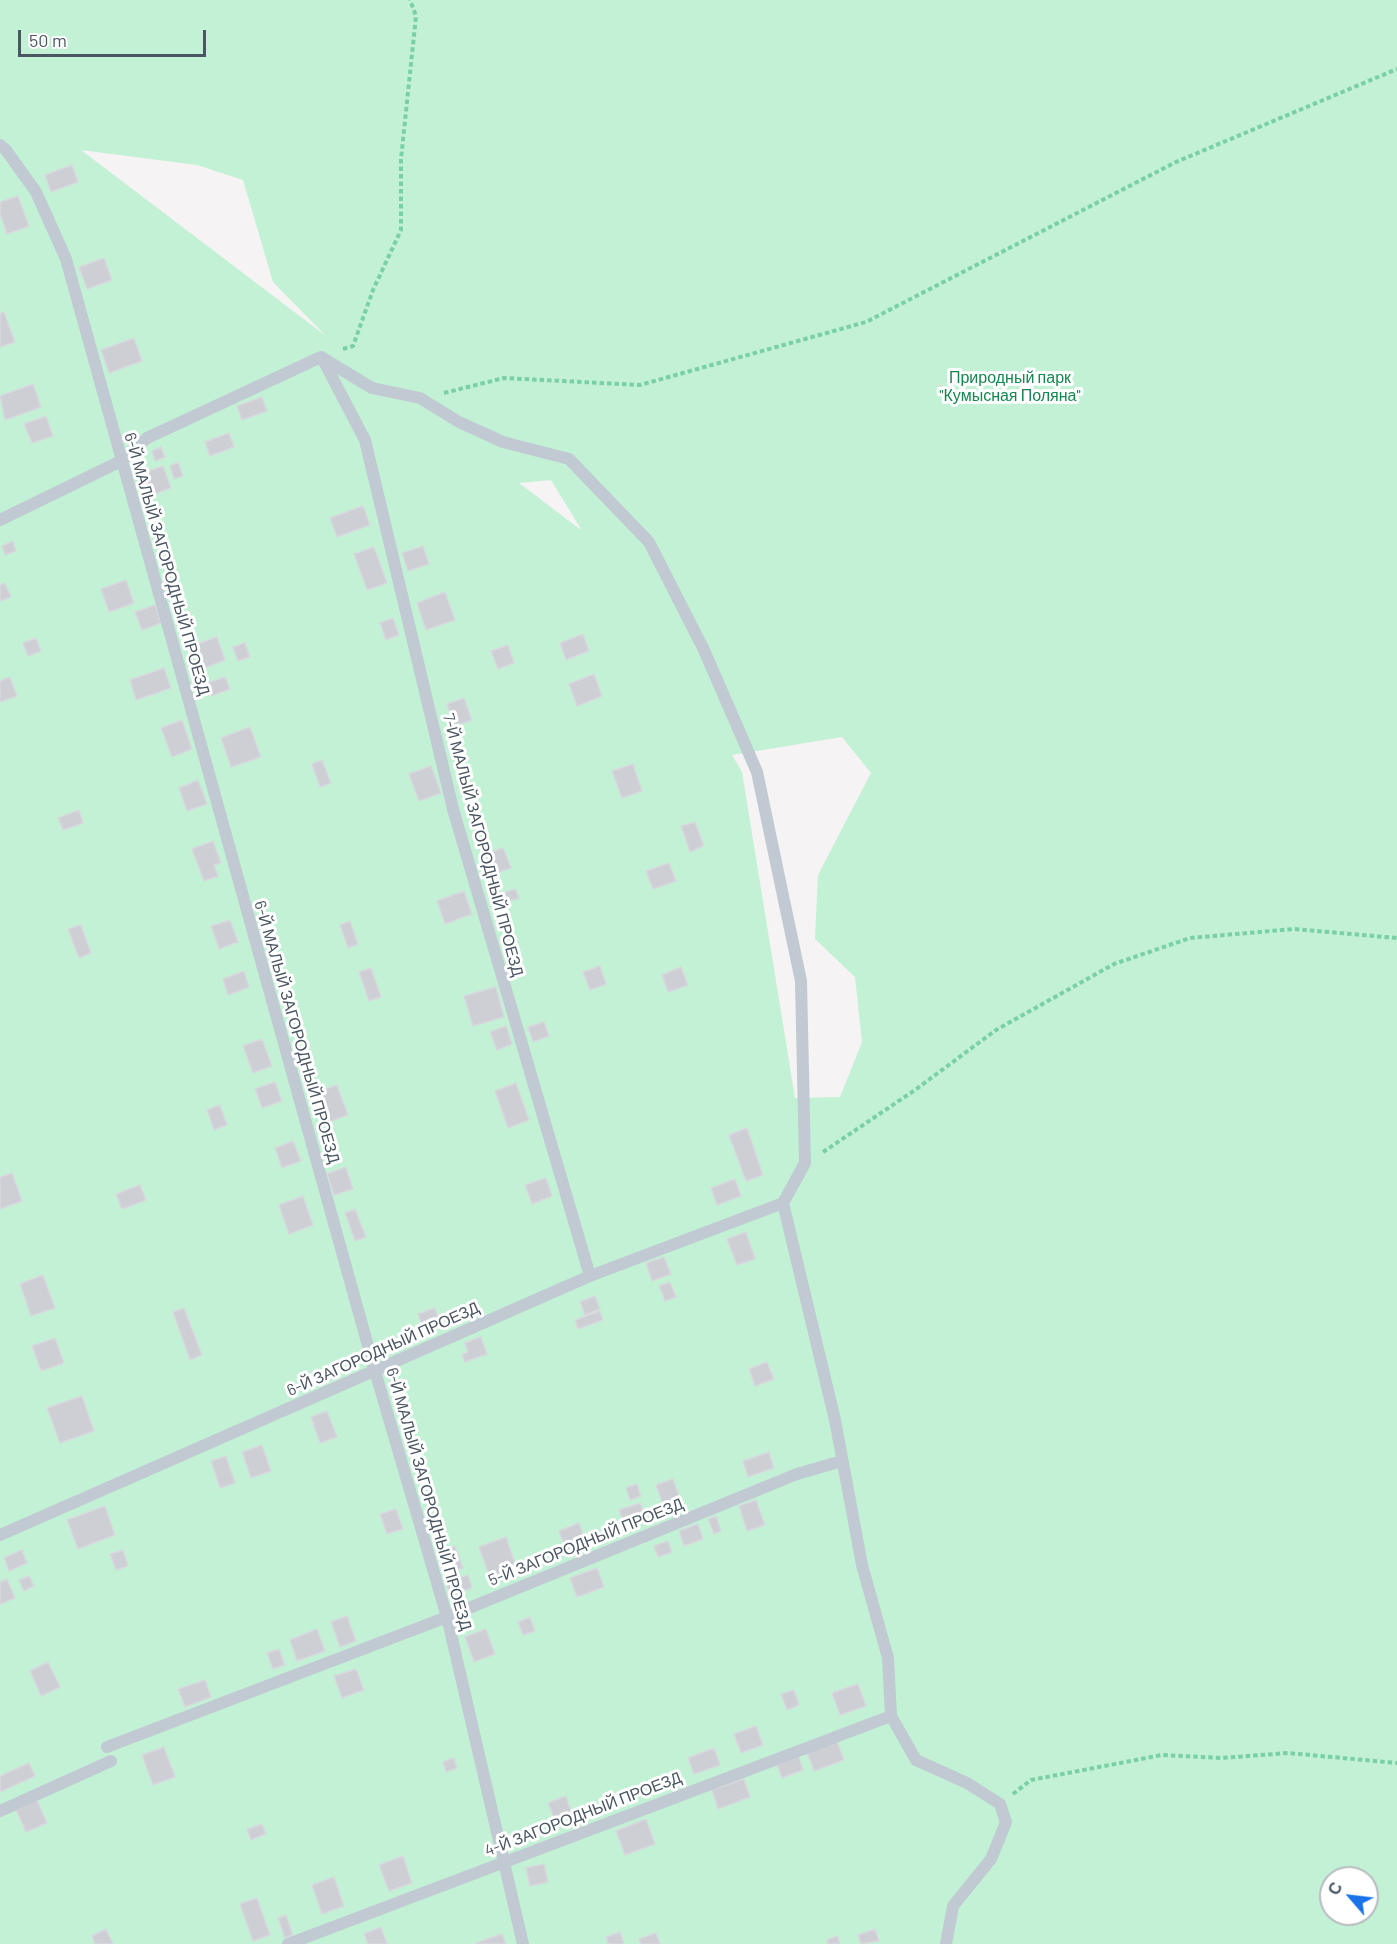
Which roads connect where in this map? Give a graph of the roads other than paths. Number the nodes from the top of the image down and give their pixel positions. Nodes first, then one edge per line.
1 (0, 145) edge
2 (321, 357) junction
3 (121, 461) junction
4 (0, 520) edge
5 (783, 1203) junction
6 (590, 1276) junction
7 (375, 1371) junction
8 (842, 1461) junction
9 (0, 1535) edge
10 (447, 1617) junction
11 (891, 1716) junction
12 (107, 1747) dead end
13 (111, 1761) dead end
14 (0, 1810) edge
15 (503, 1862) junction
16 (288, 1944) edge
17 (523, 1944) edge
18 (946, 1944) edge

1 - 3 lane, 6-Й МАЛЫЙ ЗАГОРОДНЫЙ ПРОЕЗД
2 - 3 lane
2 - 5 lane
2 - 6 lane, 7-Й МАЛЫЙ ЗАГОРОДНЫЙ ПРОЕЗД
3 - 4 lane
3 - 7 lane, 6-Й МАЛЫЙ ЗАГОРОДНЫЙ ПРОЕЗД
5 - 6 lane, 6-Й ЗАГОРОДНЫЙ ПРОЕЗД
5 - 8 lane
6 - 7 lane, 6-Й ЗАГОРОДНЫЙ ПРОЕЗД
7 - 9 lane, 6-Й ЗАГОРОДНЫЙ ПРОЕЗД
7 - 10 lane, 6-Й МАЛЫЙ ЗАГОРОДНЫЙ ПРОЕЗД
8 - 10 lane, 5-Й ЗАГОРОДНЫЙ ПРОЕЗД
8 - 11 lane
10 - 12 lane, 5-Й ЗАГОРОДНЫЙ ПРОЕЗД
10 - 15 lane, 6-Й МАЛЫЙ ЗАГОРОДНЫЙ ПРОЕЗД
11 - 15 lane, 4-Й ЗАГОРОДНЫЙ ПРОЕЗД
11 - 18 lane
13 - 14 lane
15 - 16 lane, 4-Й ЗАГОРОДНЫЙ ПРОЕЗД
15 - 17 lane, 6-Й МАЛЫЙ ЗАГОРОДНЫЙ ПРОЕЗД

